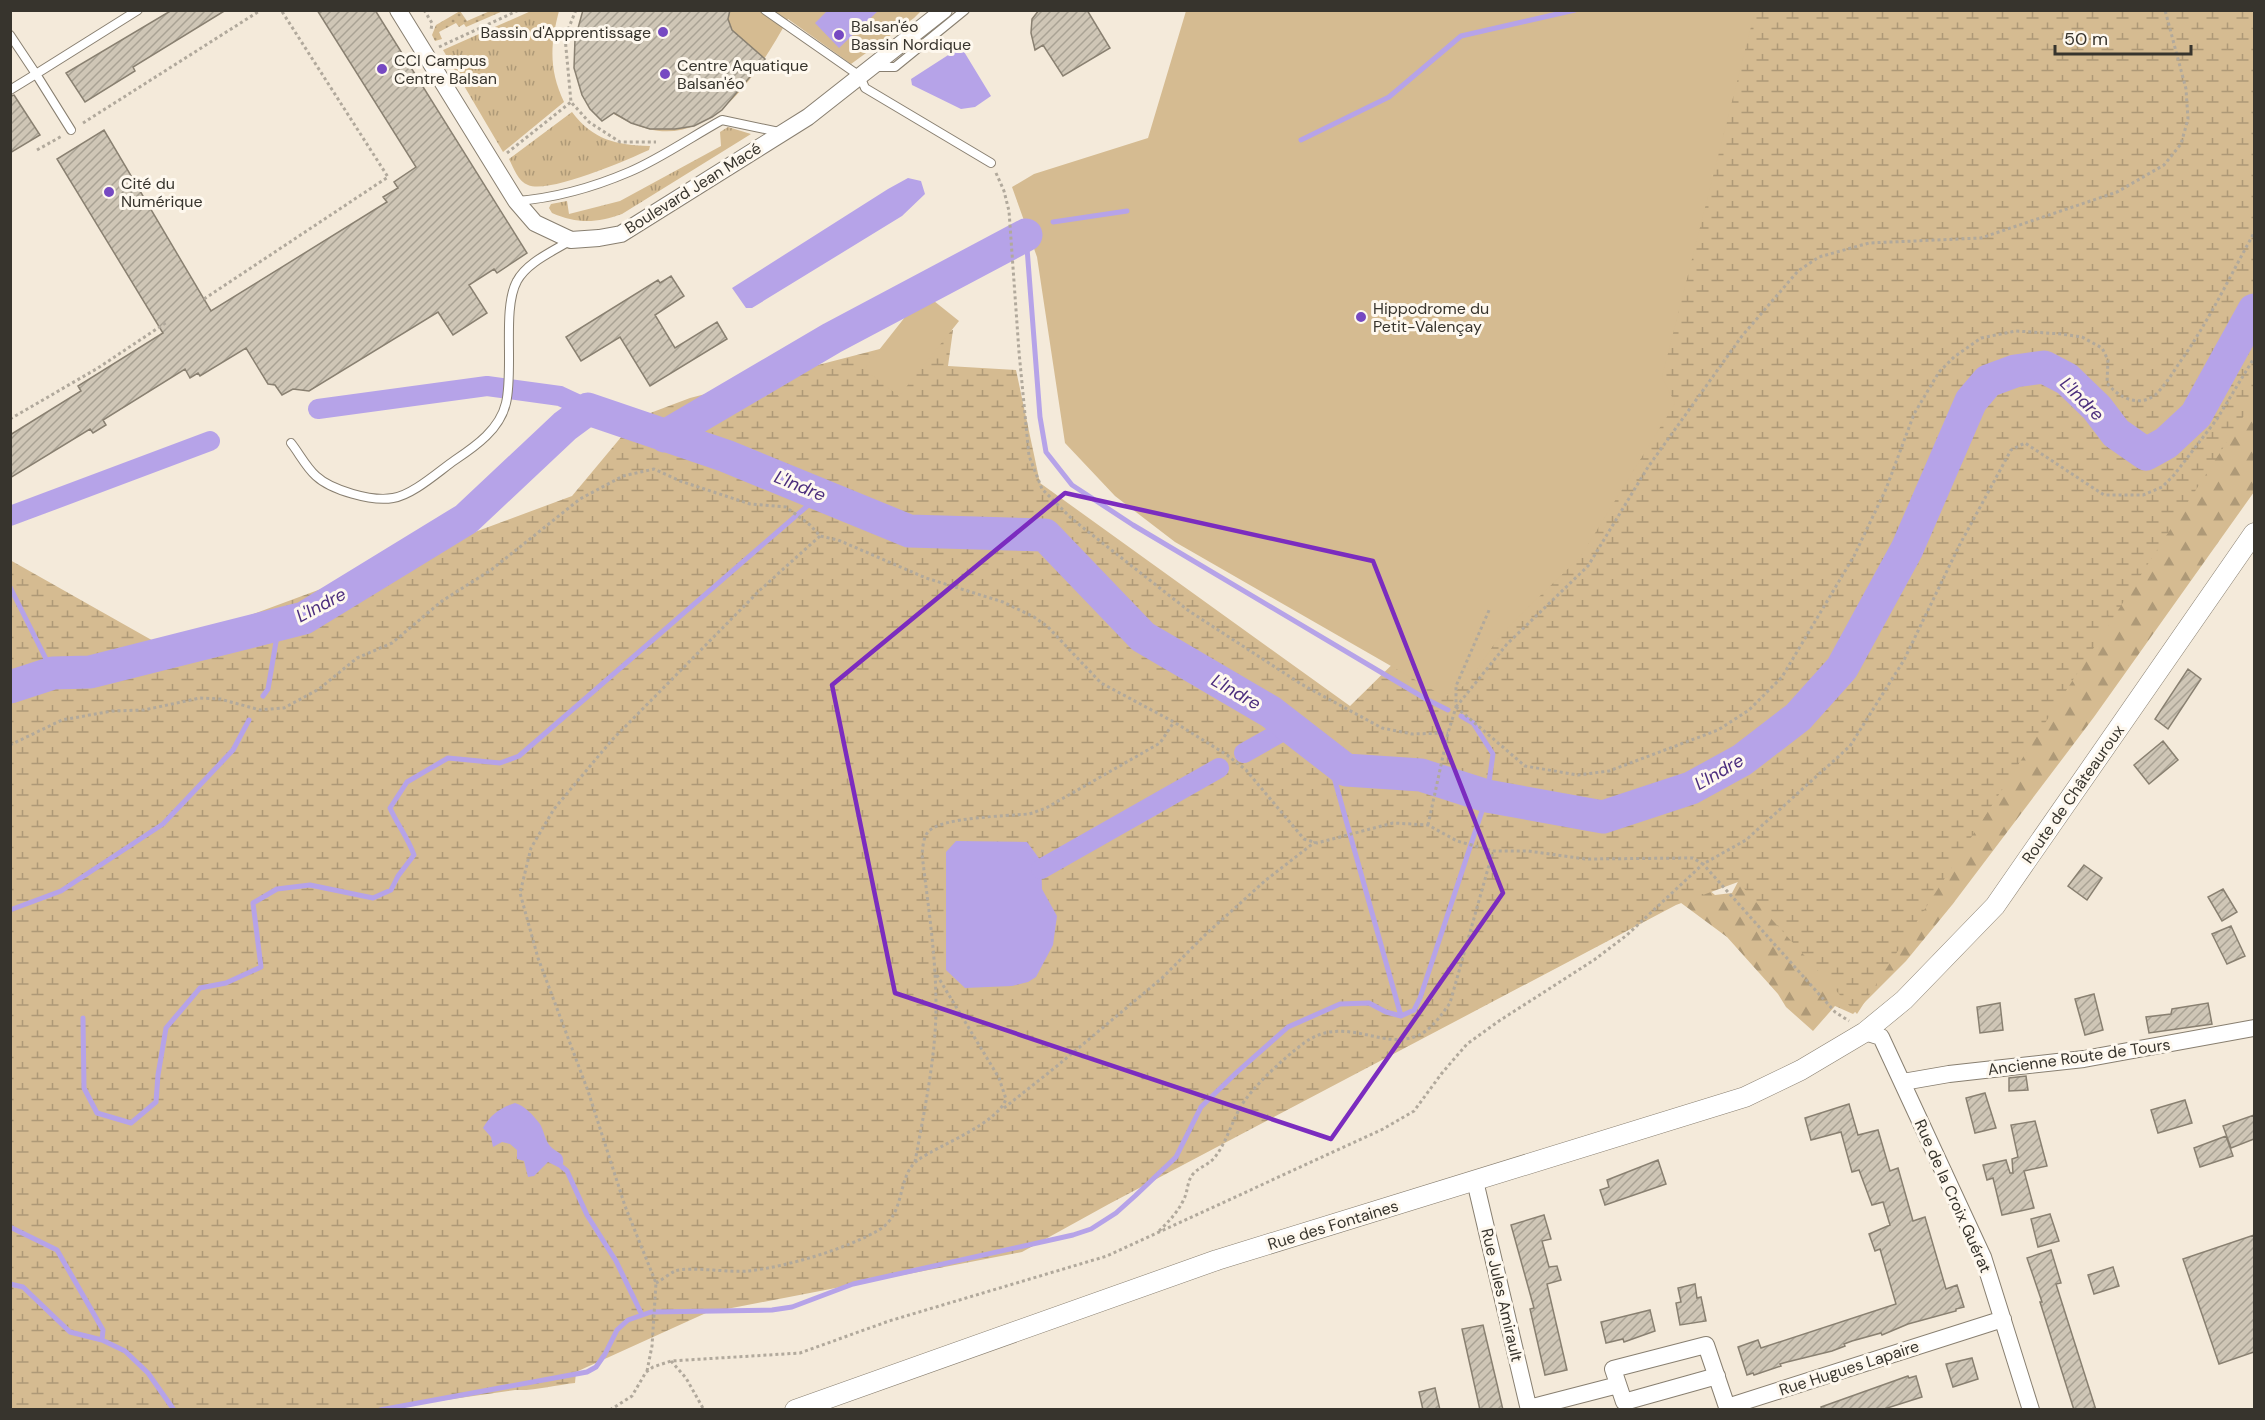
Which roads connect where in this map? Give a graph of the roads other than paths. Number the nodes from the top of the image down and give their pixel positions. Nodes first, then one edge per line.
1 (138, 10) edge
2 (398, 10) edge
3 (765, 10) edge
4 (944, 10) edge
5 (965, 10) edge
6 (10, 35) edge
7 (867, 72) junction
8 (36, 74) junction
9 (10, 90) edge
10 (71, 130) road end
11 (782, 133) junction
12 (991, 163) road end
13 (516, 201) junction
14 (571, 240) junction
15 (291, 443) dead end
16 (2254, 533) edge
17 (2254, 1028) edge
18 (1865, 1032) junction
19 (1903, 1082) junction
20 (1475, 1181) junction
21 (2003, 1319) junction
22 (1717, 1376) junction
23 (1618, 1385) junction
24 (1529, 1409) edge
25 (795, 1410) edge
26 (2031, 1410) edge

1 - 8 lane
2 - 13 street
3 - 7 lane
4 - 7 street, Boulevard Jean Macé
5 - 7 lane
6 - 8 lane
7 - 11 street, Boulevard Jean Macé
7 - 12 lane
8 - 9 lane
8 - 10 lane
11 - 13 lane
11 - 14 street, Boulevard Jean Macé
13 - 14 street
14 - 15 lane
16 - 18 street, Route de Châteauroux
17 - 19 street, Ancienne Route de Tours
18 - 19 street, Rue de la Croix Guérat
18 - 20 street, Rue des Fontaines
19 - 21 street, Rue de la Croix Guérat
20 - 24 street, Rue Jules Amirault
20 - 25 street, Rue des Fontaines
21 - 22 street, Rue Hugues Lapaire
21 - 26 street, Rue de la Croix Guérat
22 - 23 street
22 - 23 street, Rue Hugues Lapaire
23 - 24 street

